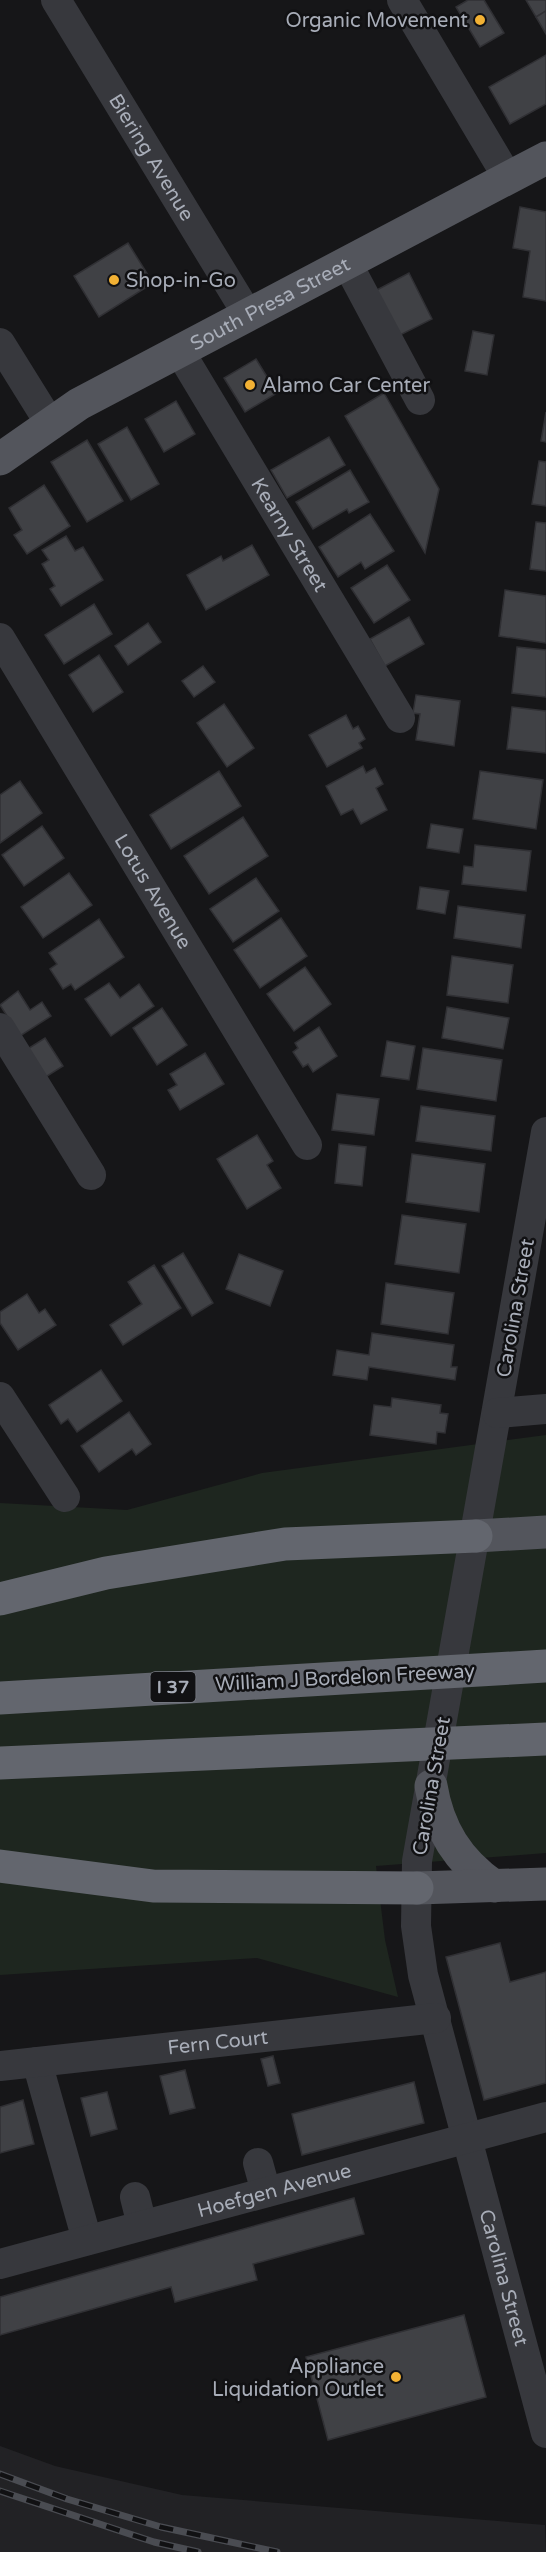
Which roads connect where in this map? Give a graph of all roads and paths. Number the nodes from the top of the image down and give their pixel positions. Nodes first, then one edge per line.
1 (56, 0) edge
2 (413, 4) edge
3 (546, 159) edge
4 (508, 178) junction
5 (347, 263) junction
6 (248, 315) junction
7 (0, 343) edge
8 (180, 352) junction
9 (420, 399) dead end
10 (51, 425) junction
11 (0, 459) edge
12 (0, 638) edge
13 (400, 718) dead end
14 (0, 1028) edge
15 (546, 1138) edge
16 (307, 1145) dead end
17 (91, 1175) dead end
18 (0, 1397) edge
19 (546, 1409) edge
20 (497, 1413) junction
21 (65, 1497) dead end
22 (546, 1532) edge
23 (476, 1536) junction
24 (0, 1599) edge
25 (546, 1666) edge
26 (0, 1698) edge
27 (546, 1739) edge
28 (0, 1763) edge
29 (431, 1786) junction
30 (0, 1866) edge
31 (546, 1884) edge
32 (494, 1886) junction
33 (417, 1888) junction
34 (436, 2018) junction
35 (38, 2062) junction
36 (0, 2066) edge
37 (546, 2117) edge
38 (467, 2138) junction
39 (258, 2163) dead end
40 (266, 2192) junction
41 (87, 2240) junction
42 (0, 2264) edge
43 (546, 2433) edge

1 - 6 street, Biering Avenue
2 - 4 street
3 - 4 main road, South Presa Street
4 - 5 main road, South Presa Street
5 - 6 main road, South Presa Street
5 - 9 street
6 - 8 main road, South Presa Street
7 - 10 street
8 - 10 main road, South Presa Street
8 - 13 street, Kearny Street
10 - 11 main road, South Presa Street
12 - 16 street, Lotus Avenue
14 - 17 street
15 - 20 street, Carolina Street
18 - 21 street
19 - 20 street
20 - 23 street, Carolina Street
22 - 23 main road
23 - 24 highway
23 - 29 street, Carolina Street
25 - 26 highway, William J Bordelon Freeway / I 37
27 - 28 highway
29 - 32 main road
29 - 33 street, Carolina Street
30 - 33 highway
31 - 32 main road
32 - 33 main road
33 - 34 street, Carolina Street
34 - 35 street, Fern Court
34 - 38 street, Carolina Street
35 - 36 street, Fern Court
35 - 41 street
37 - 38 street, Hoefgen Avenue
38 - 40 street, Hoefgen Avenue
38 - 43 street, Carolina Street
39 - 40 street
40 - 41 street, Hoefgen Avenue
41 - 42 street, Hoefgen Avenue

